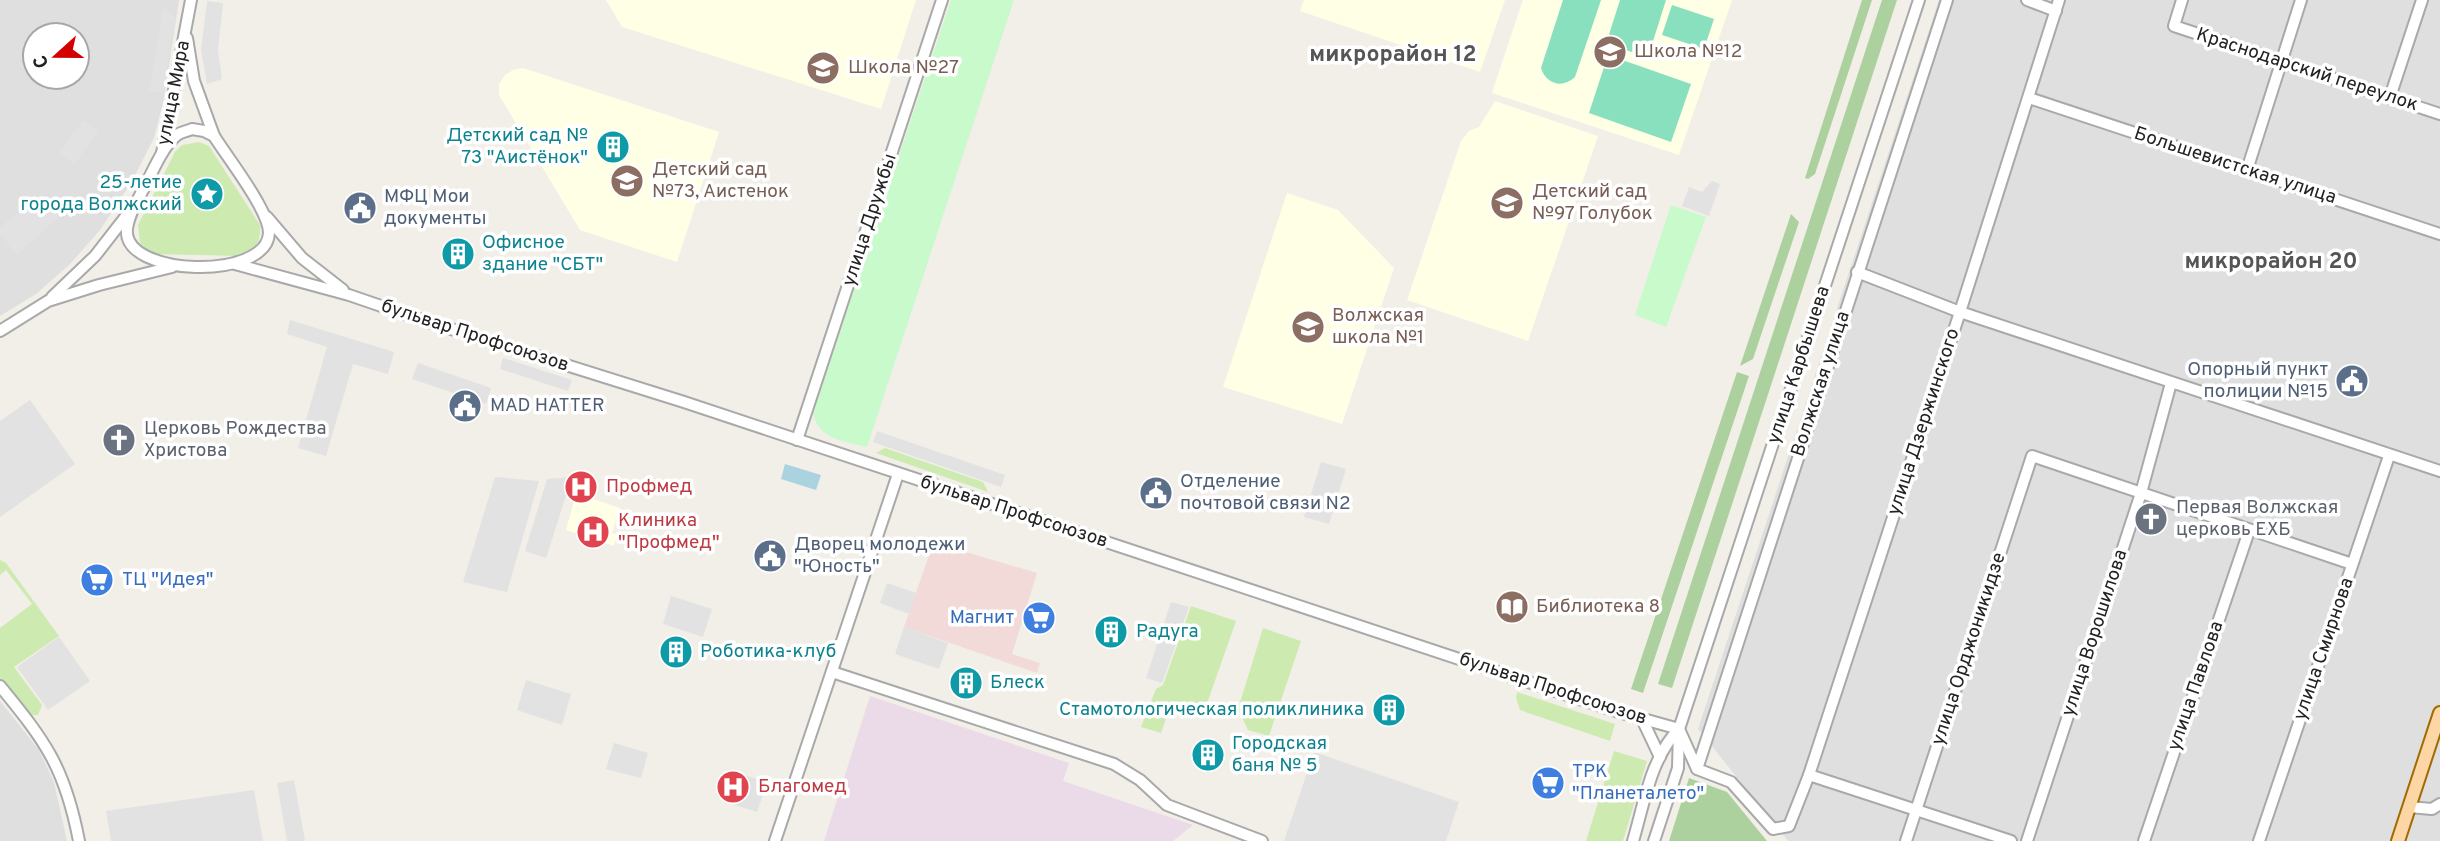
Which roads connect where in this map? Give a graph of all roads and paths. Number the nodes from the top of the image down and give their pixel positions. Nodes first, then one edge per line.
1 (191, 0) edge
2 (942, 0) edge
3 (1919, 0) edge
4 (1947, 0) edge
5 (2027, 0) edge
6 (2182, 0) edge
7 (2301, 0) edge
8 (2422, 0) edge
9 (2058, 5) edge
10 (186, 30) junction
11 (2281, 61) junction
12 (2390, 97) junction
13 (2029, 98) junction
14 (2440, 114) edge
15 (214, 136) junction
16 (161, 156) junction
17 (2247, 170) junction
18 (134, 206) junction
19 (265, 215) junction
20 (2440, 234) edge
21 (235, 264) junction
22 (175, 266) junction
23 (1857, 272) junction
24 (349, 295) junction
25 (48, 301) junction
26 (1960, 312) junction
27 (0, 331) edge
28 (2171, 383) junction
29 (797, 440) junction
30 (2389, 456) junction
31 (2440, 471) edge
32 (898, 474) junction
33 (2141, 493) junction
34 (2249, 531) junction
35 (2352, 564) junction
36 (832, 672) junction
37 (0, 686) edge
38 (2440, 713) edge
39 (1642, 719) junction
40 (1679, 729) junction
41 (1660, 757) junction
42 (1696, 769) junction
43 (1809, 775) junction
44 (2440, 803) edge
45 (2409, 807) junction
46 (1916, 810) junction
47 (79, 841) edge
48 (775, 841) edge
49 (1262, 841) edge
50 (1633, 841) edge
51 (1654, 841) edge
52 (1906, 841) edge
53 (2011, 841) edge
54 (2027, 841) edge
55 (2144, 841) edge
56 (2259, 841) edge
57 (2398, 841) edge

1 - 10 street, улица Мира
2 - 29 street, улица Дружбы
3 - 40 street, улица Карбышева
4 - 23 street, Волжская улица
5 - 9 street
6 - 11 street, Краснодарский переулок
7 - 11 street
8 - 12 street
9 - 13 street, улица Дзержинского
10 - 15 street, улица Мира
10 - 16 street, улица Мира
11 - 12 street, Краснодарский переулок
11 - 17 street
12 - 14 street, Краснодарский переулок
13 - 17 street, Большевистская улица
13 - 26 street, улица Дзержинского
15 - 16 street
15 - 19 street
16 - 18 street
17 - 20 street, Большевистская улица
18 - 22 street
18 - 25 street
19 - 21 street
19 - 24 street, бульвар Профсоюзов
21 - 22 street
21 - 24 street, бульвар Профсоюзов
22 - 25 street
23 - 26 street
23 - 42 street, Волжская улица
24 - 29 street, бульвар Профсоюзов
25 - 27 street
26 - 28 street
26 - 43 street, улица Дзержинского
28 - 30 street
28 - 33 street, улица Ворошилова
29 - 32 street, бульвар Профсоюзов
30 - 31 street
30 - 35 street, улица Смирнова
32 - 36 street
32 - 39 street, бульвар Профсоюзов
33 - 34 street
33 - 46 street, улица Орджоникидзе
33 - 54 street, улица Ворошилова
34 - 35 street
34 - 55 street, улица Павлова
35 - 56 street, улица Смирнова
36 - 48 street
36 - 49 street
37 - 47 street
38 - 45 main road
39 - 40 street, бульвар Профсоюзов
39 - 41 street
40 - 41 street, улица Карбышева
40 - 42 street
40 - 51 street, улица Карбышева
41 - 50 street, улица Карбышева
42 - 43 street, улица Дзержинского
43 - 46 street
44 - 45 street
45 - 57 main road
46 - 52 street, улица Орджоникидзе
46 - 53 street

